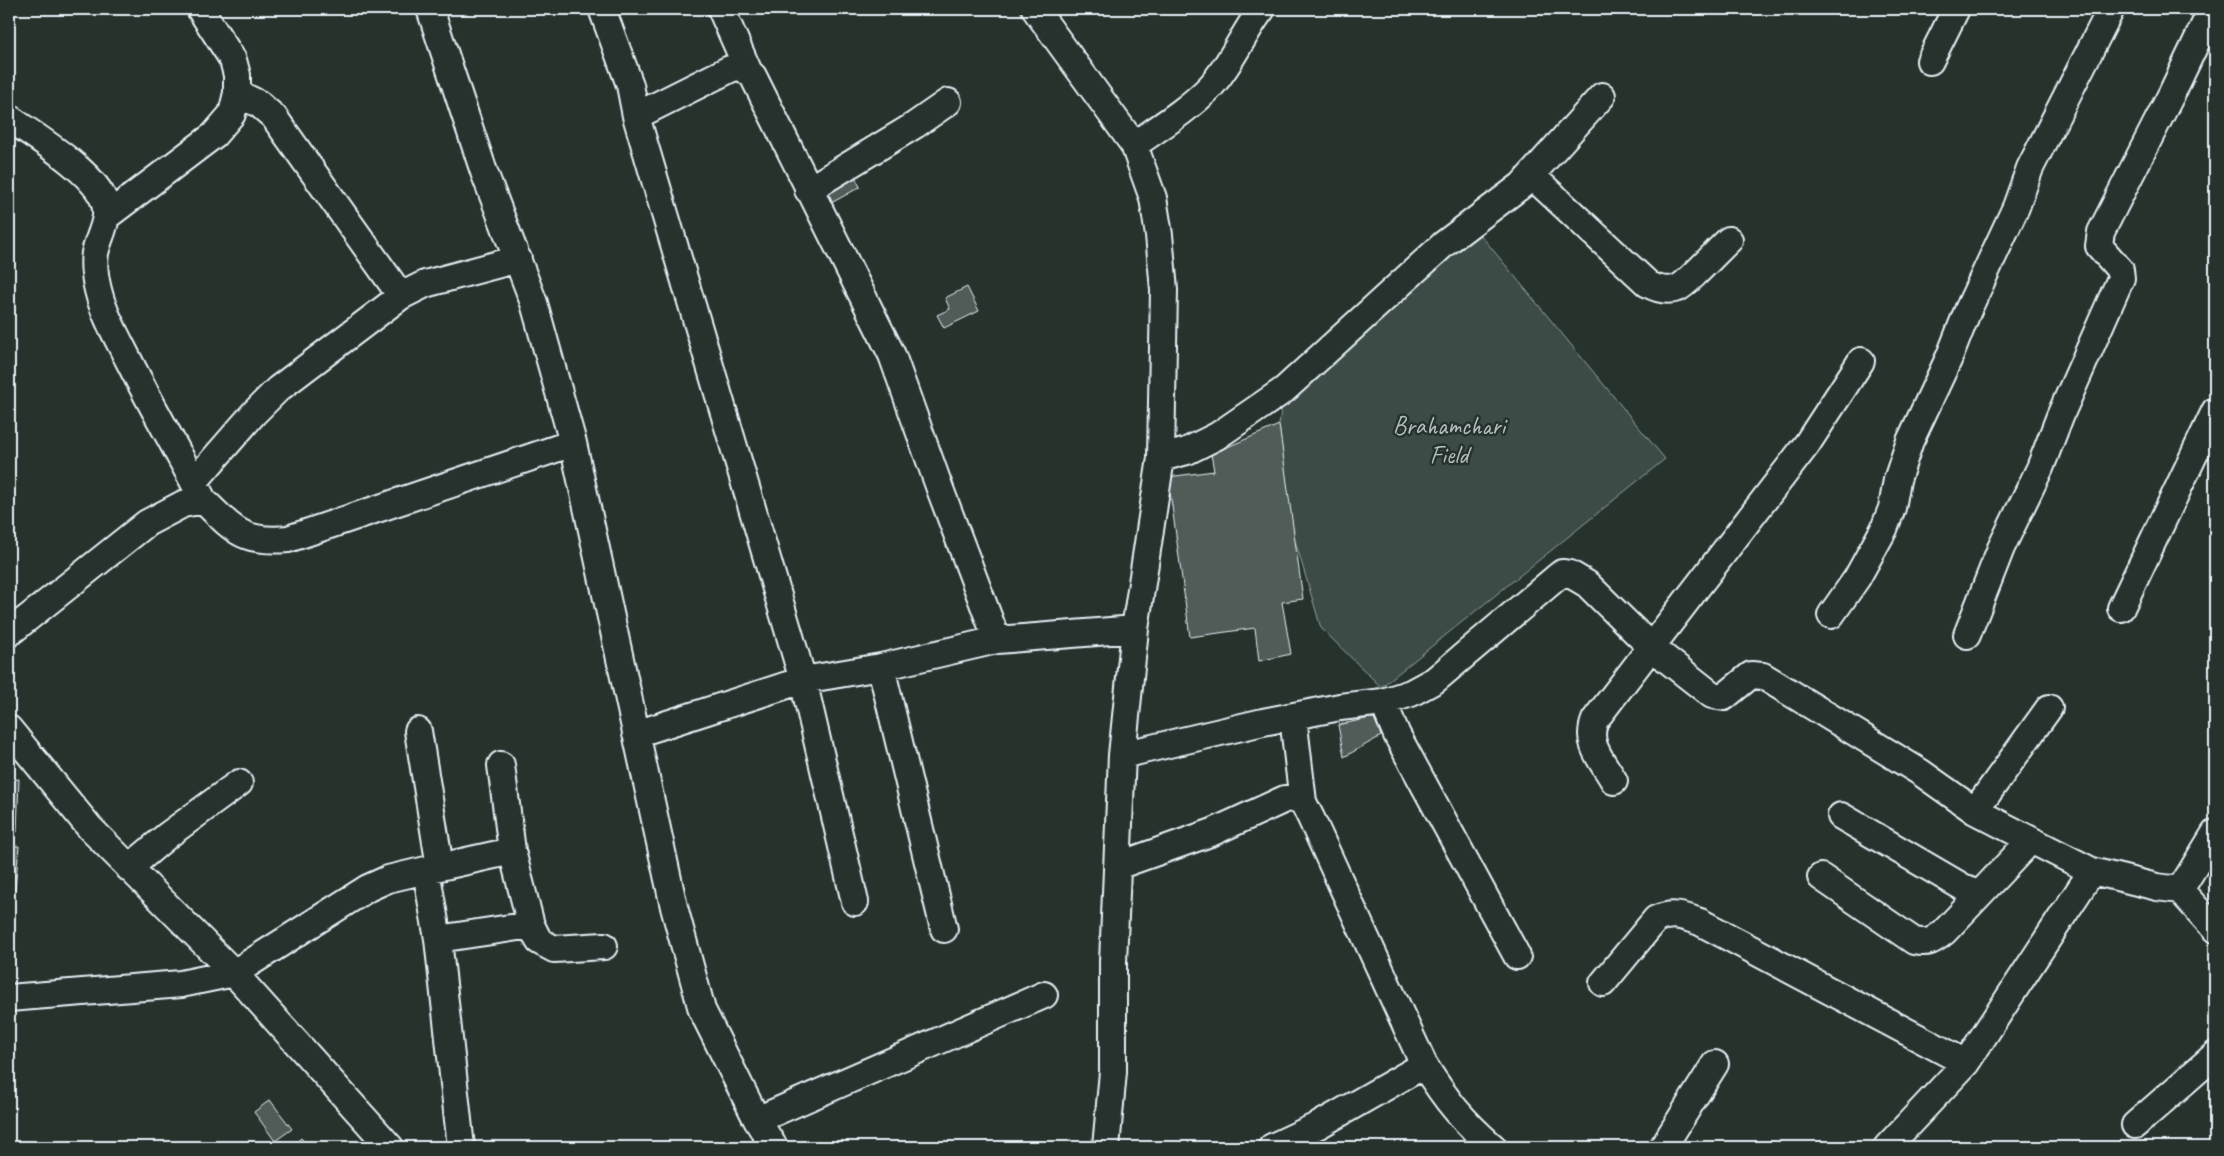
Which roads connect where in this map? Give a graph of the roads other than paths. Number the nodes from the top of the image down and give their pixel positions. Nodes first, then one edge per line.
1 (200, 9) edge
2 (430, 9) edge
3 (602, 9) edge
4 (721, 9) edge
5 (1035, 9) edge
6 (1262, 9) edge
7 (1956, 9) edge
8 (2111, 9) edge
9 (2212, 9) edge
10 (1930, 61) dead end
11 (748, 70) junction
12 (237, 94) junction
13 (1602, 96) dead end
14 (948, 102) dead end
15 (636, 116) junction
16 (9, 118) edge
17 (1134, 145) junction
18 (1531, 175) junction
19 (808, 190) junction
20 (107, 216) junction
21 (1729, 240) dead end
22 (518, 259) junction
23 (401, 296) junction
24 (1861, 361) dead end
25 (2215, 411) edge
26 (573, 443) junction
27 (1160, 458) junction
28 (198, 491) junction
29 (2121, 608) dead end
30 (1831, 615) dead end
31 (1135, 629) junction
32 (9, 633) edge
33 (1967, 635) dead end
34 (998, 640) junction
35 (1651, 647) junction
36 (881, 668) junction
37 (803, 680) junction
38 (1383, 702) junction
39 (2049, 708) dead end
40 (1292, 717) junction
41 (9, 729) edge
42 (418, 731) dead end
43 (636, 734) junction
44 (1122, 755) junction
45 (501, 765) dead end
46 (1614, 781) dead end
47 (240, 783) dead end
48 (1303, 802) junction
49 (1975, 811) junction
50 (1841, 816) dead end
51 (2215, 832) edge
52 (2030, 840) junction
53 (512, 851) junction
54 (1117, 866) junction
55 (129, 868) junction
56 (433, 868) junction
57 (2092, 871) junction
58 (1821, 877) dead end
59 (2180, 890) junction
60 (1978, 896) junction
61 (855, 902) dead end
62 (532, 925) junction
63 (2215, 928) edge
64 (944, 929) dead end
65 (438, 939) junction
66 (604, 946) dead end
67 (1516, 956) dead end
68 (234, 973) junction
69 (1603, 983) dead end
70 (1044, 995) dead end
71 (9, 998) edge
72 (2215, 1055) edge
73 (1966, 1063) junction
74 (1715, 1064) dead end
75 (1424, 1065) junction
76 (757, 1120) junction
77 (2134, 1124) dead end
78 (390, 1147) edge
79 (461, 1147) edge
80 (774, 1147) edge
81 (1106, 1147) edge
82 (1272, 1147) edge
83 (1493, 1147) edge
84 (1663, 1147) edge
85 (1887, 1147) edge

1 - 12 street
2 - 22 street
3 - 15 street
4 - 11 street
5 - 17 street
6 - 17 street
7 - 10 street
8 - 30 street
9 - 33 street
11 - 15 street
11 - 19 street
12 - 20 street
12 - 23 street
13 - 18 street
14 - 19 street
15 - 37 street
16 - 20 street
17 - 27 street
18 - 21 street
18 - 27 street
19 - 34 street
20 - 28 street
22 - 23 street
22 - 26 street
23 - 28 street
24 - 35 street
25 - 29 street
26 - 28 street
26 - 43 street
27 - 31 street
28 - 32 street
31 - 34 street
31 - 44 street
34 - 36 street
35 - 38 street
35 - 46 street
35 - 49 street
36 - 37 street
36 - 64 street
37 - 43 street
37 - 61 street
38 - 40 street
38 - 67 street
39 - 49 street
40 - 44 street
40 - 48 street
41 - 55 street
42 - 56 street
43 - 76 street
44 - 54 street
45 - 53 street
47 - 55 street
48 - 54 street
48 - 75 street
49 - 52 street
50 - 60 street
51 - 59 street
52 - 57 street
52 - 60 street
53 - 56 street
53 - 62 street
54 - 81 street
55 - 68 street
56 - 65 street
56 - 68 street
57 - 59 street
57 - 73 street
58 - 60 street
59 - 63 street
62 - 65 street
62 - 66 street
65 - 79 street
68 - 71 street
68 - 78 street
69 - 73 street
70 - 76 street
72 - 77 street
73 - 85 street
74 - 84 street
75 - 82 street
75 - 83 street
76 - 80 street

